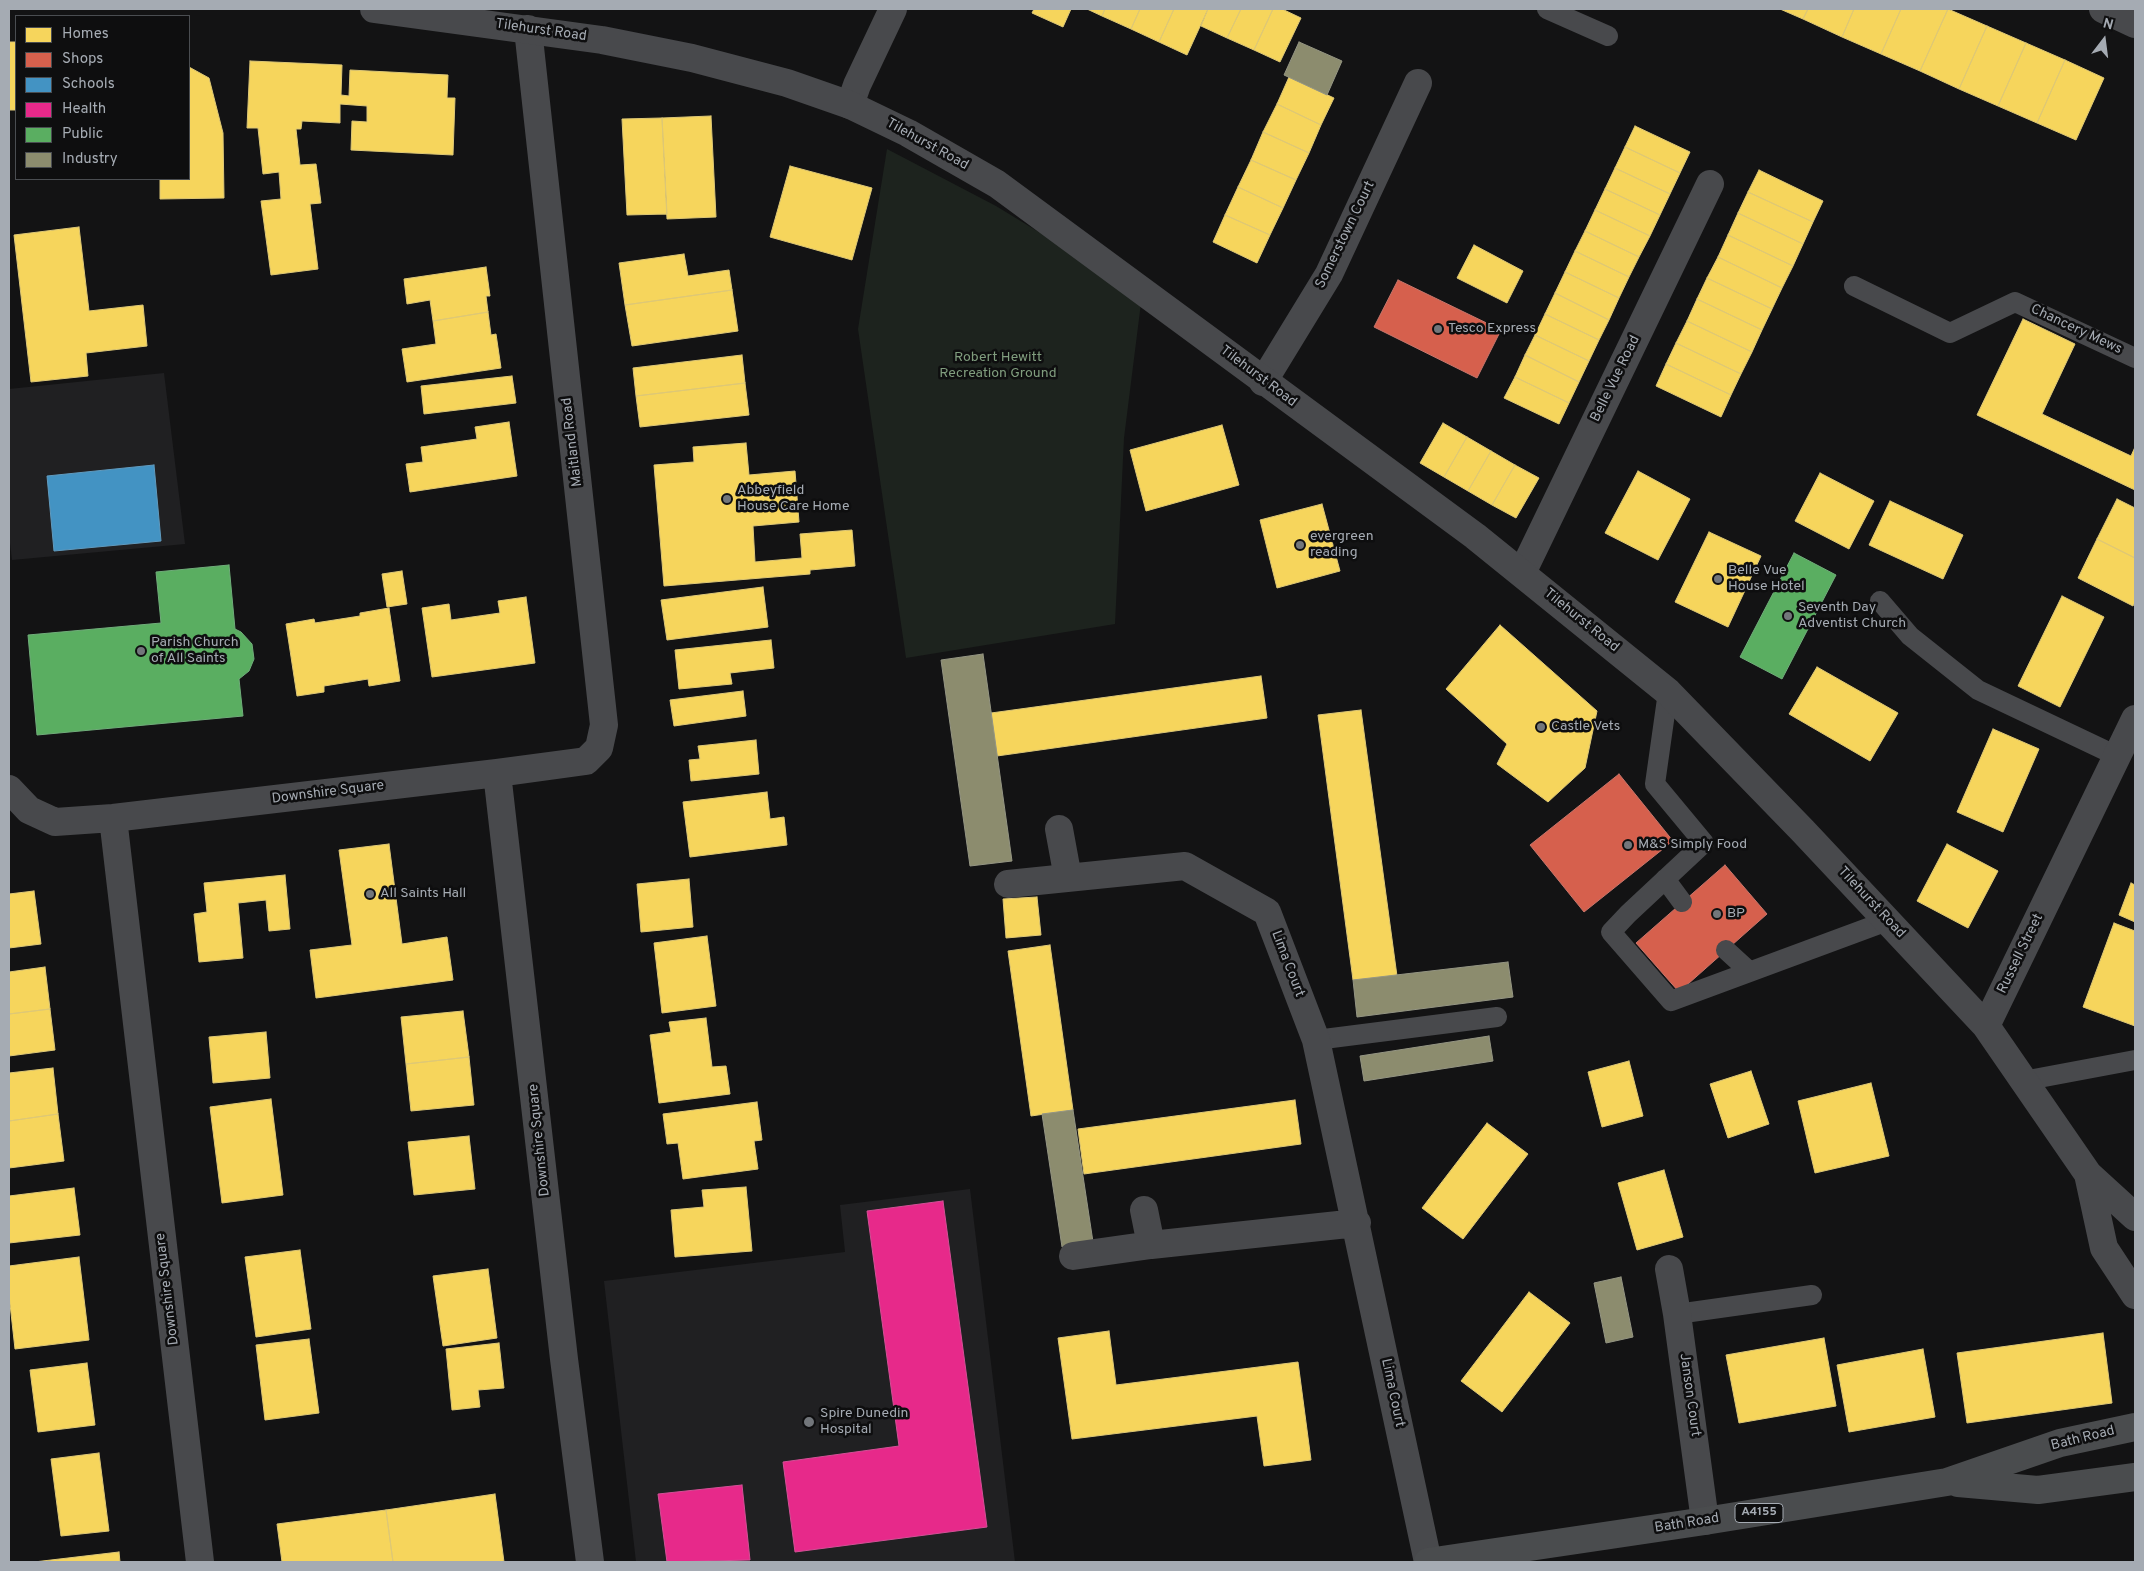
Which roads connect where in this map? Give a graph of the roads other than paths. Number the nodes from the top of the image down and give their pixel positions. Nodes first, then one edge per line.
1 (374, 9) edge
2 (893, 9) edge
3 (1547, 9) edge
4 (2103, 9) edge
5 (2135, 24) edge
6 (528, 28) junction
7 (1608, 36) dead end
8 (1418, 83) dead end
9 (850, 105) junction
10 (1710, 184) dead end
11 (1854, 286) dead end
12 (2135, 358) edge
13 (1263, 382) junction
14 (1522, 573) junction
15 (1880, 600) dead end
16 (1668, 692) junction
17 (2135, 720) edge
18 (2117, 756) junction
19 (497, 773) junction
20 (9, 789) edge
21 (113, 818) junction
22 (1059, 829) dead end
23 (1068, 878) junction
24 (1665, 879) junction
25 (1008, 884) dead end
26 (1682, 902) dead end
27 (1887, 921) junction
28 (1726, 950) dead end
29 (1750, 972) junction
30 (1497, 1017) dead end
31 (1986, 1026) junction
32 (1316, 1040) junction
33 (2135, 1060) edge
34 (2023, 1081) junction
35 (2088, 1174) junction
36 (1144, 1210) dead end
37 (2135, 1217) edge
38 (1357, 1223) junction
39 (1151, 1245) junction
40 (1073, 1256) dead end
41 (1669, 1270) dead end
42 (1812, 1295) dead end
43 (2135, 1295) edge
44 (1677, 1314) junction
45 (2135, 1427) edge
46 (2135, 1477) edge
47 (1946, 1482) junction
48 (1705, 1522) junction
49 (200, 1562) edge
50 (590, 1562) edge
51 (1428, 1562) edge

1 - 6 street, Tilehurst Road
2 - 9 street
3 - 7 lane
4 - 5 street
6 - 9 street, Tilehurst Road
6 - 19 street, Maitland Road
8 - 13 street, Somerstown Court
9 - 13 street, Tilehurst Road
10 - 14 street, Belle Vue Road
11 - 12 lane, Chancery Mews
13 - 14 street, Tilehurst Road
14 - 16 street, Tilehurst Road
15 - 18 lane
16 - 24 lane
16 - 27 street, Tilehurst Road
17 - 18 street, Russell Street
18 - 31 street, Russell Street
19 - 21 street, Downshire Square
19 - 50 street, Downshire Square
20 - 21 street
21 - 49 street, Downshire Square
22 - 23 street
23 - 25 street, Lima Court
23 - 32 street, Lima Court
24 - 26 lane
24 - 29 lane
27 - 29 lane
27 - 31 street, Tilehurst Road
28 - 29 lane
30 - 32 lane
31 - 34 street
32 - 38 street, Lima Court
33 - 34 lane
34 - 35 street
35 - 37 street
35 - 43 street
36 - 39 street
38 - 39 street
38 - 51 street, Lima Court
39 - 40 street
41 - 44 street, Janson Court
42 - 44 lane
44 - 48 street, Janson Court
45 - 47 main road, Bath Road / A4155
46 - 47 main road, Bath Road / A4155
47 - 48 main road, Bath Road / A4155
48 - 51 main road, Bath Road / A4155

